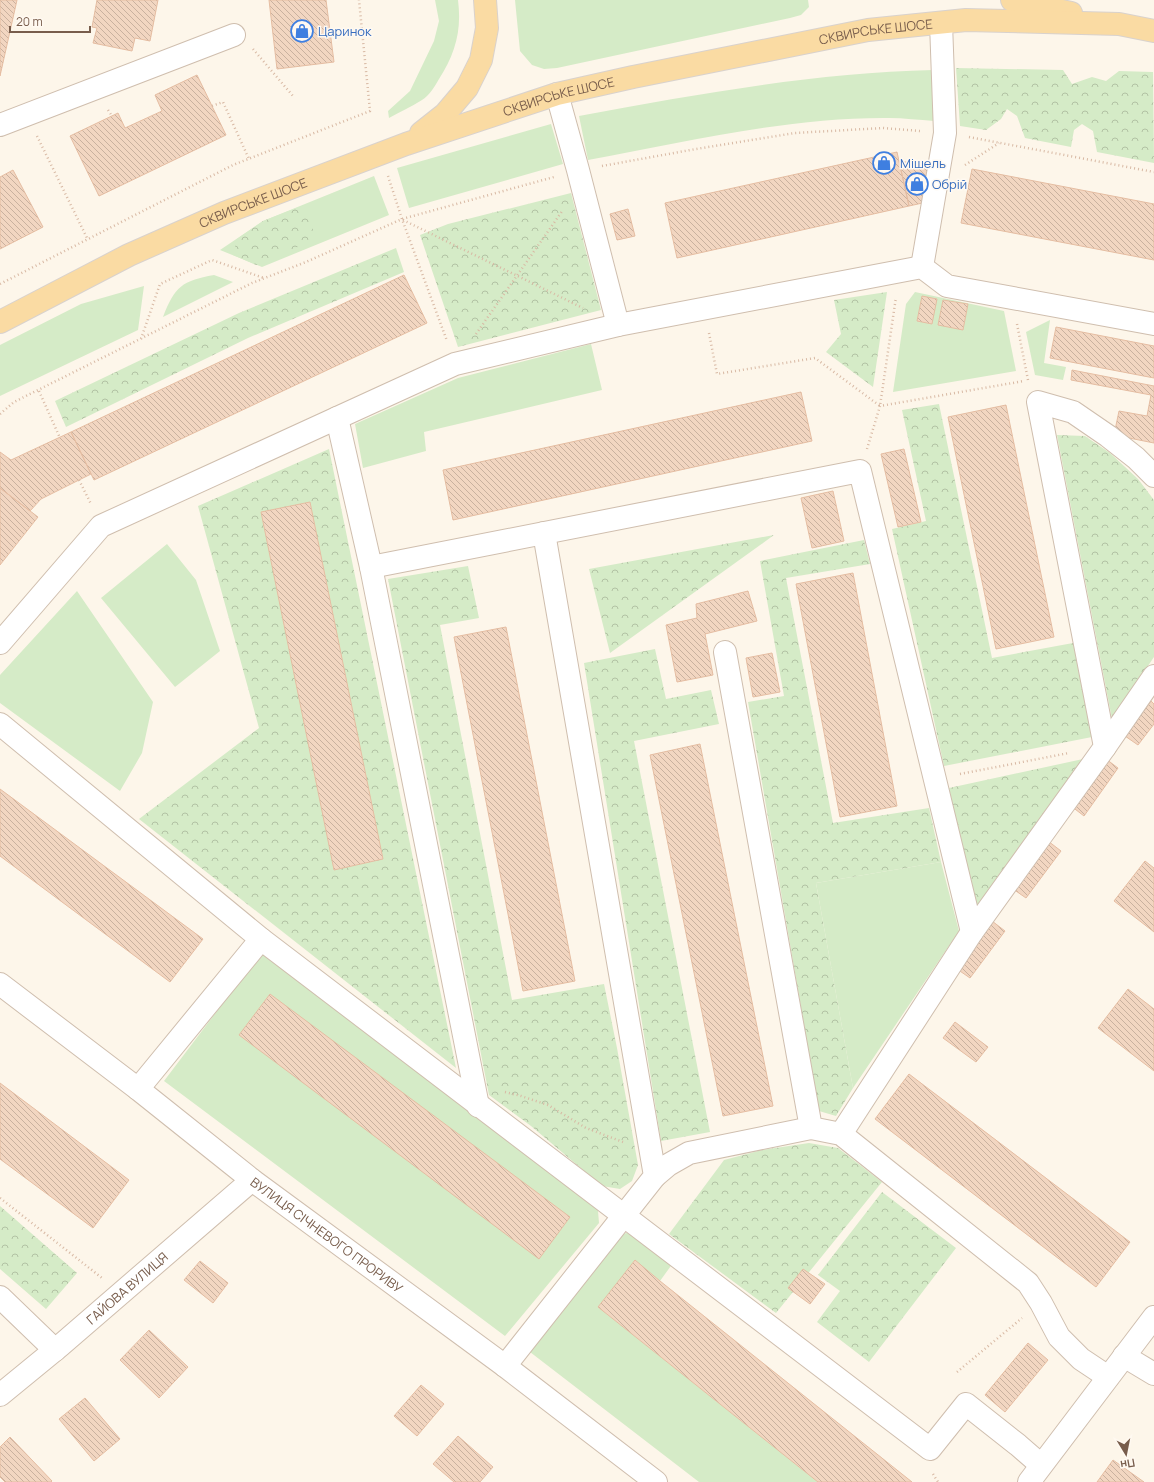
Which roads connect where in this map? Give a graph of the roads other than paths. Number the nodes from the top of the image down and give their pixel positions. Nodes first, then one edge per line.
1 (485, 0) edge
2 (1012, 0) edge
3 (941, 23) junction
4 (1119, 24) junction
5 (1154, 31) edge
6 (234, 35) road end
7 (557, 94) junction
8 (0, 125) edge
9 (406, 144) junction
10 (922, 267) junction
11 (0, 322) edge
12 (1154, 324) edge
13 (618, 325) junction
14 (338, 418) junction
15 (1154, 476) edge
16 (544, 533) junction
17 (371, 566) junction
18 (0, 643) edge
19 (725, 652) dead end
20 (1154, 676) edge
21 (0, 724) edge
22 (1105, 746) junction
23 (972, 932) junction
24 (261, 939) junction
25 (0, 984) edge
26 (138, 1089) junction
27 (476, 1096) junction
28 (811, 1128) junction
29 (841, 1134) junction
30 (655, 1176) junction
31 (252, 1180) junction
32 (624, 1216) junction
33 (0, 1297) edge
34 (1154, 1317) edge
35 (55, 1350) junction
36 (1124, 1356) junction
37 (505, 1366) junction
38 (1154, 1374) edge
39 (1108, 1377) junction
40 (0, 1396) edge
41 (1035, 1474) edge
42 (656, 1482) edge

1 - 9 main road
2 - 4 main road
3 - 4 main road, СКВИРСЬКЕ ШОСЕ
3 - 7 main road, СКВИРСЬКЕ ШОСЕ
3 - 10 street
4 - 5 main road, СКВИРСЬКЕ ШОСЕ
6 - 8 street
7 - 9 main road, СКВИРСЬКЕ ШОСЕ
7 - 13 street
9 - 11 main road, СКВИРСЬКЕ ШОСЕ
10 - 12 street
10 - 13 street
13 - 14 street
14 - 17 street
14 - 18 street
15 - 22 street
16 - 17 street
16 - 23 street
16 - 30 street
17 - 27 street
19 - 28 street
20 - 22 street
21 - 24 street
22 - 23 street
23 - 29 street
24 - 26 street
24 - 27 street
25 - 26 street, ВУЛИЦЯ СІЧНЕВОГО ПРОРИВУ
26 - 31 street, ВУЛИЦЯ СІЧНЕВОГО ПРОРИВУ
27 - 32 street
28 - 29 street
28 - 30 street
29 - 39 street
30 - 32 street
31 - 35 street, ГАЙОВА ВУЛИЦЯ
31 - 37 street, ВУЛИЦЯ СІЧНЕВОГО ПРОРИВУ
32 - 37 street
32 - 41 street
33 - 35 street
34 - 36 street
35 - 40 street, ГАЙОВА ВУЛИЦЯ
36 - 38 street
36 - 39 street
37 - 42 street, ВУЛИЦЯ СІЧНЕВОГО ПРОРИВУ
39 - 41 street

